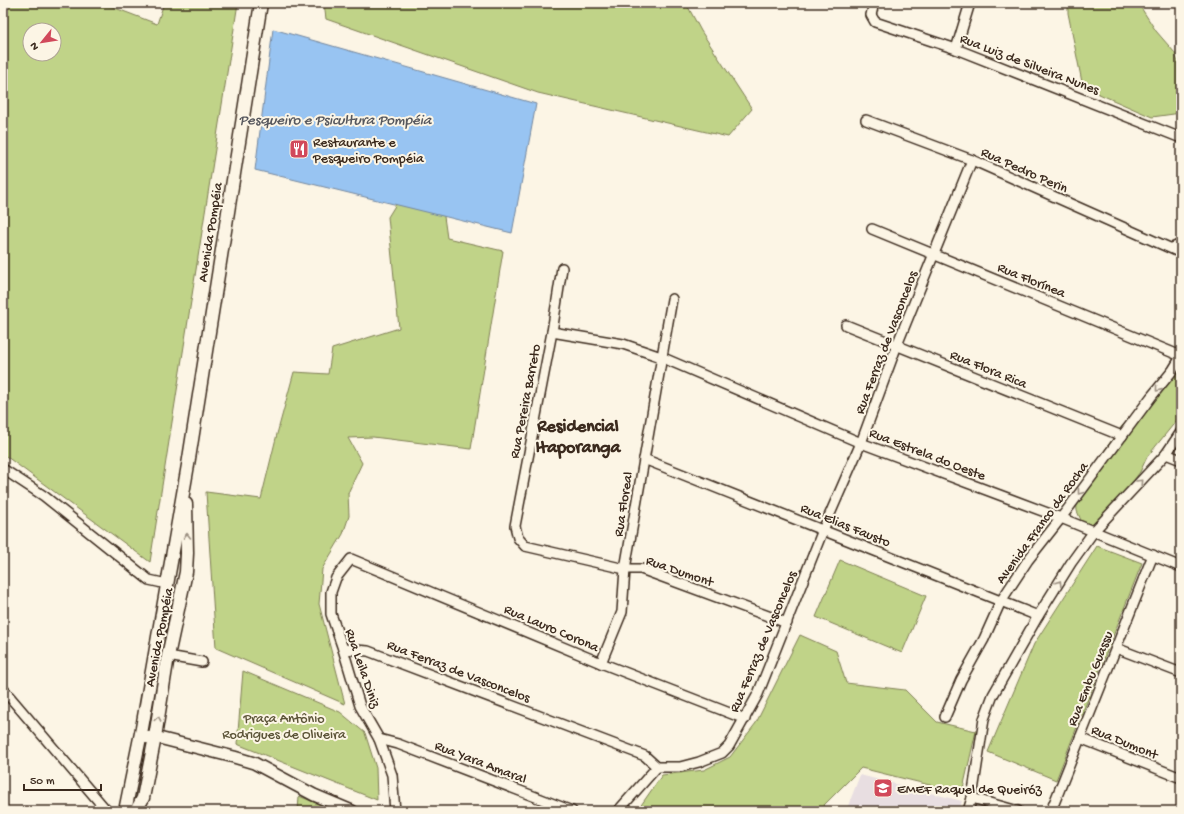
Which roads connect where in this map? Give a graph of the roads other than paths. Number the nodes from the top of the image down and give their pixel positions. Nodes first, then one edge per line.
1 (260, 3) edge
2 (874, 3) edge
3 (970, 3) edge
4 (956, 49) junction
5 (866, 120) dead end
6 (1181, 138) edge
7 (972, 160) junction
8 (872, 229) dead end
9 (1181, 244) edge
10 (1172, 248) junction
11 (1181, 253) edge
12 (934, 254) junction
13 (562, 268) dead end
14 (672, 299) dead end
15 (846, 325) dead end
16 (552, 332) junction
17 (897, 346) junction
18 (1181, 356) edge
19 (661, 357) junction
20 (1181, 432) edge
21 (1122, 436) junction
22 (861, 443) junction
23 (1166, 454) junction
24 (644, 458) junction
25 (1181, 460) edge
26 (188, 465) junction
27 (3, 469) edge
28 (1061, 518) junction
29 (824, 530) junction
30 (1094, 531) junction
31 (518, 538) joint
32 (187, 554) junction
33 (1152, 555) junction
34 (351, 559) joint
35 (1181, 567) edge
36 (626, 569) junction
37 (167, 584) junction
38 (1001, 601) junction
39 (1038, 616) junction
40 (787, 623) junction
41 (1116, 648) junction
42 (344, 649) junction
43 (168, 654) junction
44 (202, 662) dead end
45 (601, 663) junction
46 (1181, 673) edge
47 (3, 689) edge
48 (945, 716) dead end
49 (745, 719) junction
50 (155, 737) junction
51 (140, 738) junction
52 (1080, 738) junction
53 (379, 739) junction
54 (657, 767) junction
55 (1181, 778) edge
56 (972, 798) junction
57 (107, 811) edge
58 (125, 811) edge
59 (136, 811) edge
60 (352, 811) edge
61 (395, 811) edge
62 (572, 811) edge
63 (618, 811) edge
64 (968, 811) edge
65 (1018, 811) edge
66 (1051, 811) edge

1 - 26 main road, Avenida Pompéia
2 - 4 street, Rua Luiz de Silveira Nunes
3 - 4 street
4 - 6 street, Rua Luiz de Silveira Nunes
5 - 7 street, Rua Pedro Perin
7 - 10 street, Rua Pedro Perin
7 - 12 street, Rua Ferraz de Vasconcelos
8 - 12 street, Rua Florínea
9 - 10 street
10 - 11 street, Rua Pedro Perin
12 - 17 street, Rua Ferraz de Vasconcelos
12 - 18 street, Rua Florínea
13 - 16 street, Rua Pereira Barreto
14 - 19 street, Rua Floreal
15 - 17 street, Rua Flora Rica
16 - 19 street, Rua Estrela do Oeste
16 - 31 street, Rua Pereira Barreto
17 - 21 street, Rua Flora Rica
17 - 22 street, Rua Ferraz de Vasconcelos
18 -> 21 street, Avenida Franco da Rocha
19 - 22 street, Rua Estrela do Oeste
19 - 24 street, Rua Floreal
20 - 23 street
21 -> 28 street, Avenida Franco da Rocha
22 - 28 street, Rua Estrela do Oeste
22 - 29 street, Rua Ferraz de Vasconcelos
23 - 25 street
30 -> 23 street
24 - 29 street, Rua Elias Fausto
24 - 36 street, Rua Floreal
32 -> 26 main road, Avenida Pompéia
26 - 37 main road, Avenida Pompéia
27 - 37 street
28 - 30 street, Rua Estrela do Oeste
28 - 38 street, Avenida Franco da Rocha
29 - 38 street, Rua Elias Fausto
29 - 40 street, Rua Ferraz de Vasconcelos
30 - 33 street, Rua Estrela do Oeste
39 -> 30 street
31 - 36 street, Rua Dumont
32 - 37 main road
32 - 43 main road, Avenida Pompéia
33 - 35 street, Rua Estrela do Oeste
33 - 41 street, Rua Embu Guassu
34 - 42 street, Rua Leila Diniz
34 - 45 street, Rua Lauro Corona
36 - 40 street, Rua Dumont
36 - 45 street, Rua Floreal
37 - 43 main road
37 - 51 main road, Avenida Pompéia
38 - 39 street, Rua Elias Fausto
38 - 48 street, Avenida Franco da Rocha
39 - 56 street
40 - 49 street, Rua Ferraz de Vasconcelos
41 - 46 street
41 - 52 street, Rua Embu Guassu
42 - 53 street, Rua Leila Diniz
42 - 54 street, Rua Ferraz de Vasconcelos
43 - 44 street
50 -> 43 main road, Avenida Pompéia
45 - 49 street, Rua Lauro Corona
47 - 57 street
49 - 54 street, Rua Ferraz de Vasconcelos
50 - 51 street
50 - 59 main road, Avenida Pompéia
50 - 60 street
51 - 58 main road, Avenida Pompéia
52 - 55 street, Rua Dumont
52 - 66 street, Rua Embu Guassu
53 - 61 street, Rua Leila Diniz
53 - 62 street, Rua Yara Amaral
54 - 63 street
56 - 64 street
56 - 65 street

